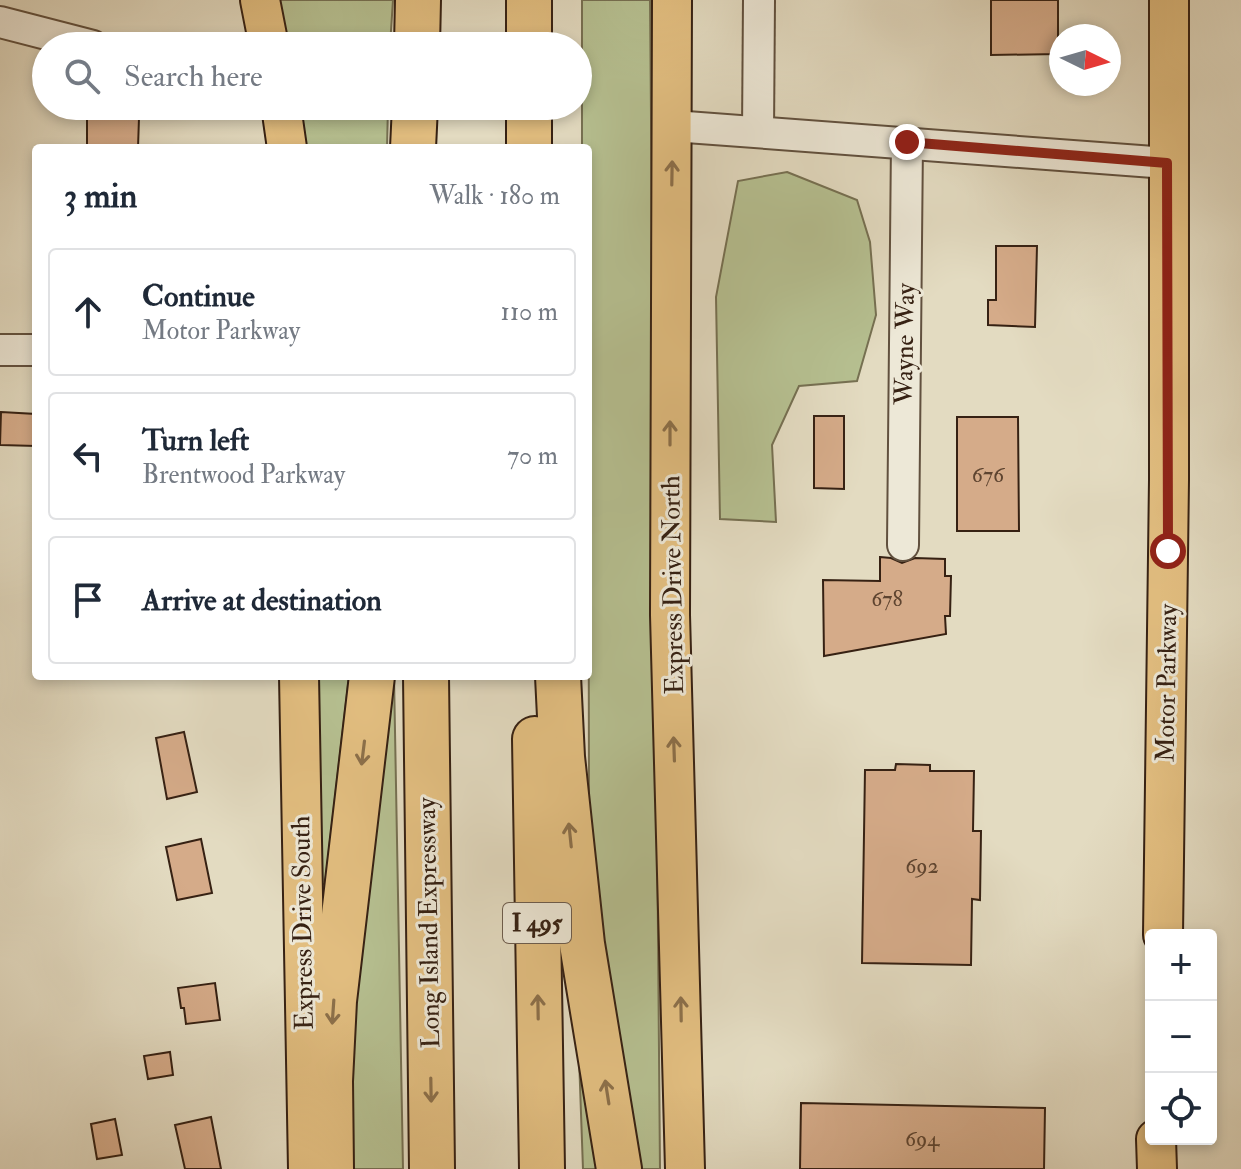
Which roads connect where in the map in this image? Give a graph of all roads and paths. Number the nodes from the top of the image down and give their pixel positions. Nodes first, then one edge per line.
1 (260, 0) edge
2 (420, 0) edge
3 (529, 0) edge
4 (672, 0) edge
5 (759, 0) edge
6 (1169, 0) edge
7 (0, 22) edge
8 (39, 32) edge
9 (266, 32) edge
10 (419, 32) edge
11 (529, 32) edge
12 (283, 120) edge
13 (414, 120) edge
14 (422, 120) edge
15 (529, 120) edge
16 (673, 126) junction
17 (758, 132) junction
18 (907, 142) junction
19 (286, 144) edge
20 (413, 144) edge
21 (422, 144) edge
22 (529, 144) edge
23 (1167, 163) junction
24 (0, 350) edge
25 (32, 350) edge
26 (903, 545) dead end
27 (299, 680) edge
28 (372, 680) edge
29 (426, 680) edge
30 (534, 680) edge
31 (558, 680) edge
32 (1163, 929) edge
33 (1156, 1145) edge
34 (308, 1169) edge
35 (331, 1169) edge
36 (432, 1169) edge
37 (542, 1169) edge
38 (619, 1169) edge
39 (685, 1169) edge
40 (1157, 1169) edge

1 - 9 main road
2 - 10 highway
3 - 11 highway
4 - 16 main road, Express Drive North
5 - 17 street
6 - 23 main road, Motor Parkway
7 - 8 street
12 - 19 main road
13 - 20 highway
14 - 21 highway
15 - 22 highway
16 - 17 street
39 -> 16 main road, Express Drive North
17 - 18 street
18 - 23 street
18 - 26 street, Wayne Way
23 - 32 main road, Motor Parkway
24 - 25 street
27 - 34 main road, Express Drive South
28 -> 35 highway
29 -> 36 highway, Long Island Expressway
37 -> 30 highway, I 495
38 -> 31 highway
33 - 40 main road

